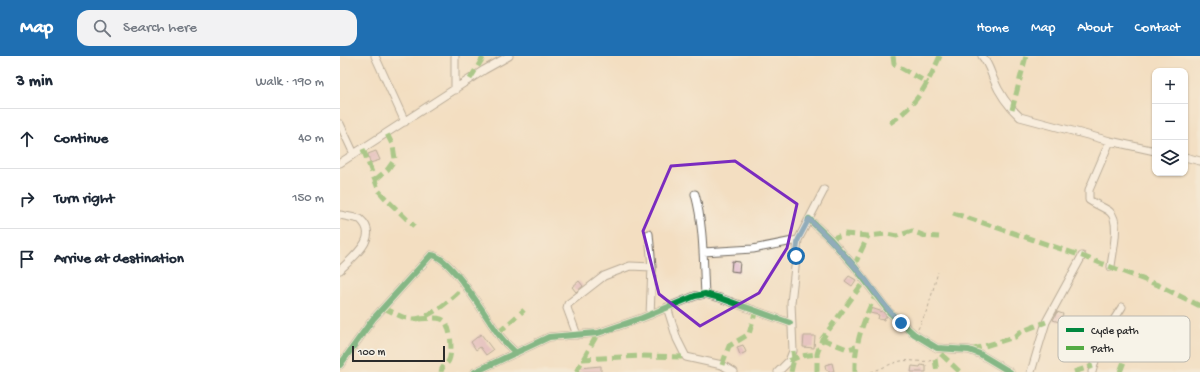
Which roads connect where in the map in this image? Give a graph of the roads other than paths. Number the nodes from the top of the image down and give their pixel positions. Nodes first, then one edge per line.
1 (375, 56) edge
2 (455, 56) edge
3 (509, 56) edge
4 (982, 56) edge
5 (455, 90) junction
6 (404, 122) junction
7 (340, 124) edge
8 (1110, 141) junction
9 (1152, 150) edge
10 (354, 154) junction
11 (1188, 158) edge
12 (1200, 161) edge
13 (340, 163) edge
14 (824, 190) dead end
15 (695, 194) dead end
16 (340, 215) edge
17 (809, 219) junction
18 (649, 234) dead end
19 (798, 240) junction
20 (703, 252) junction
21 (1082, 256) dead end
22 (652, 267) junction
23 (1111, 267) dead end
24 (340, 270) edge
25 (705, 294) junction
26 (667, 308) junction
27 (1122, 308) dead end
28 (650, 315) junction
29 (1117, 316) edge
30 (790, 323) junction
31 (577, 335) junction
32 (516, 353) junction
33 (1095, 362) edge
34 (340, 365) edge
35 (475, 372) edge
36 (734, 372) edge
37 (778, 372) edge
38 (1010, 372) edge
39 (1031, 372) edge
40 (1092, 372) edge

1 - 6 street
2 - 5 street
3 - 5 street
4 - 8 street
5 - 6 street
6 - 10 street
7 - 10 street
8 - 9 street
8 - 23 street
10 - 13 street
11 - 12 street
14 - 17 street
15 - 20 street
16 - 24 street
17 - 19 street
17 - 38 street
18 - 22 street
19 - 20 street
19 - 30 street
20 - 25 street
21 - 39 street
22 - 28 street
22 - 31 street
25 - 26 street
25 - 30 street
26 - 28 street
26 - 36 street
27 - 29 street
28 - 31 street
30 - 37 street
31 - 32 street
32 - 34 street
32 - 35 street
33 - 40 street

